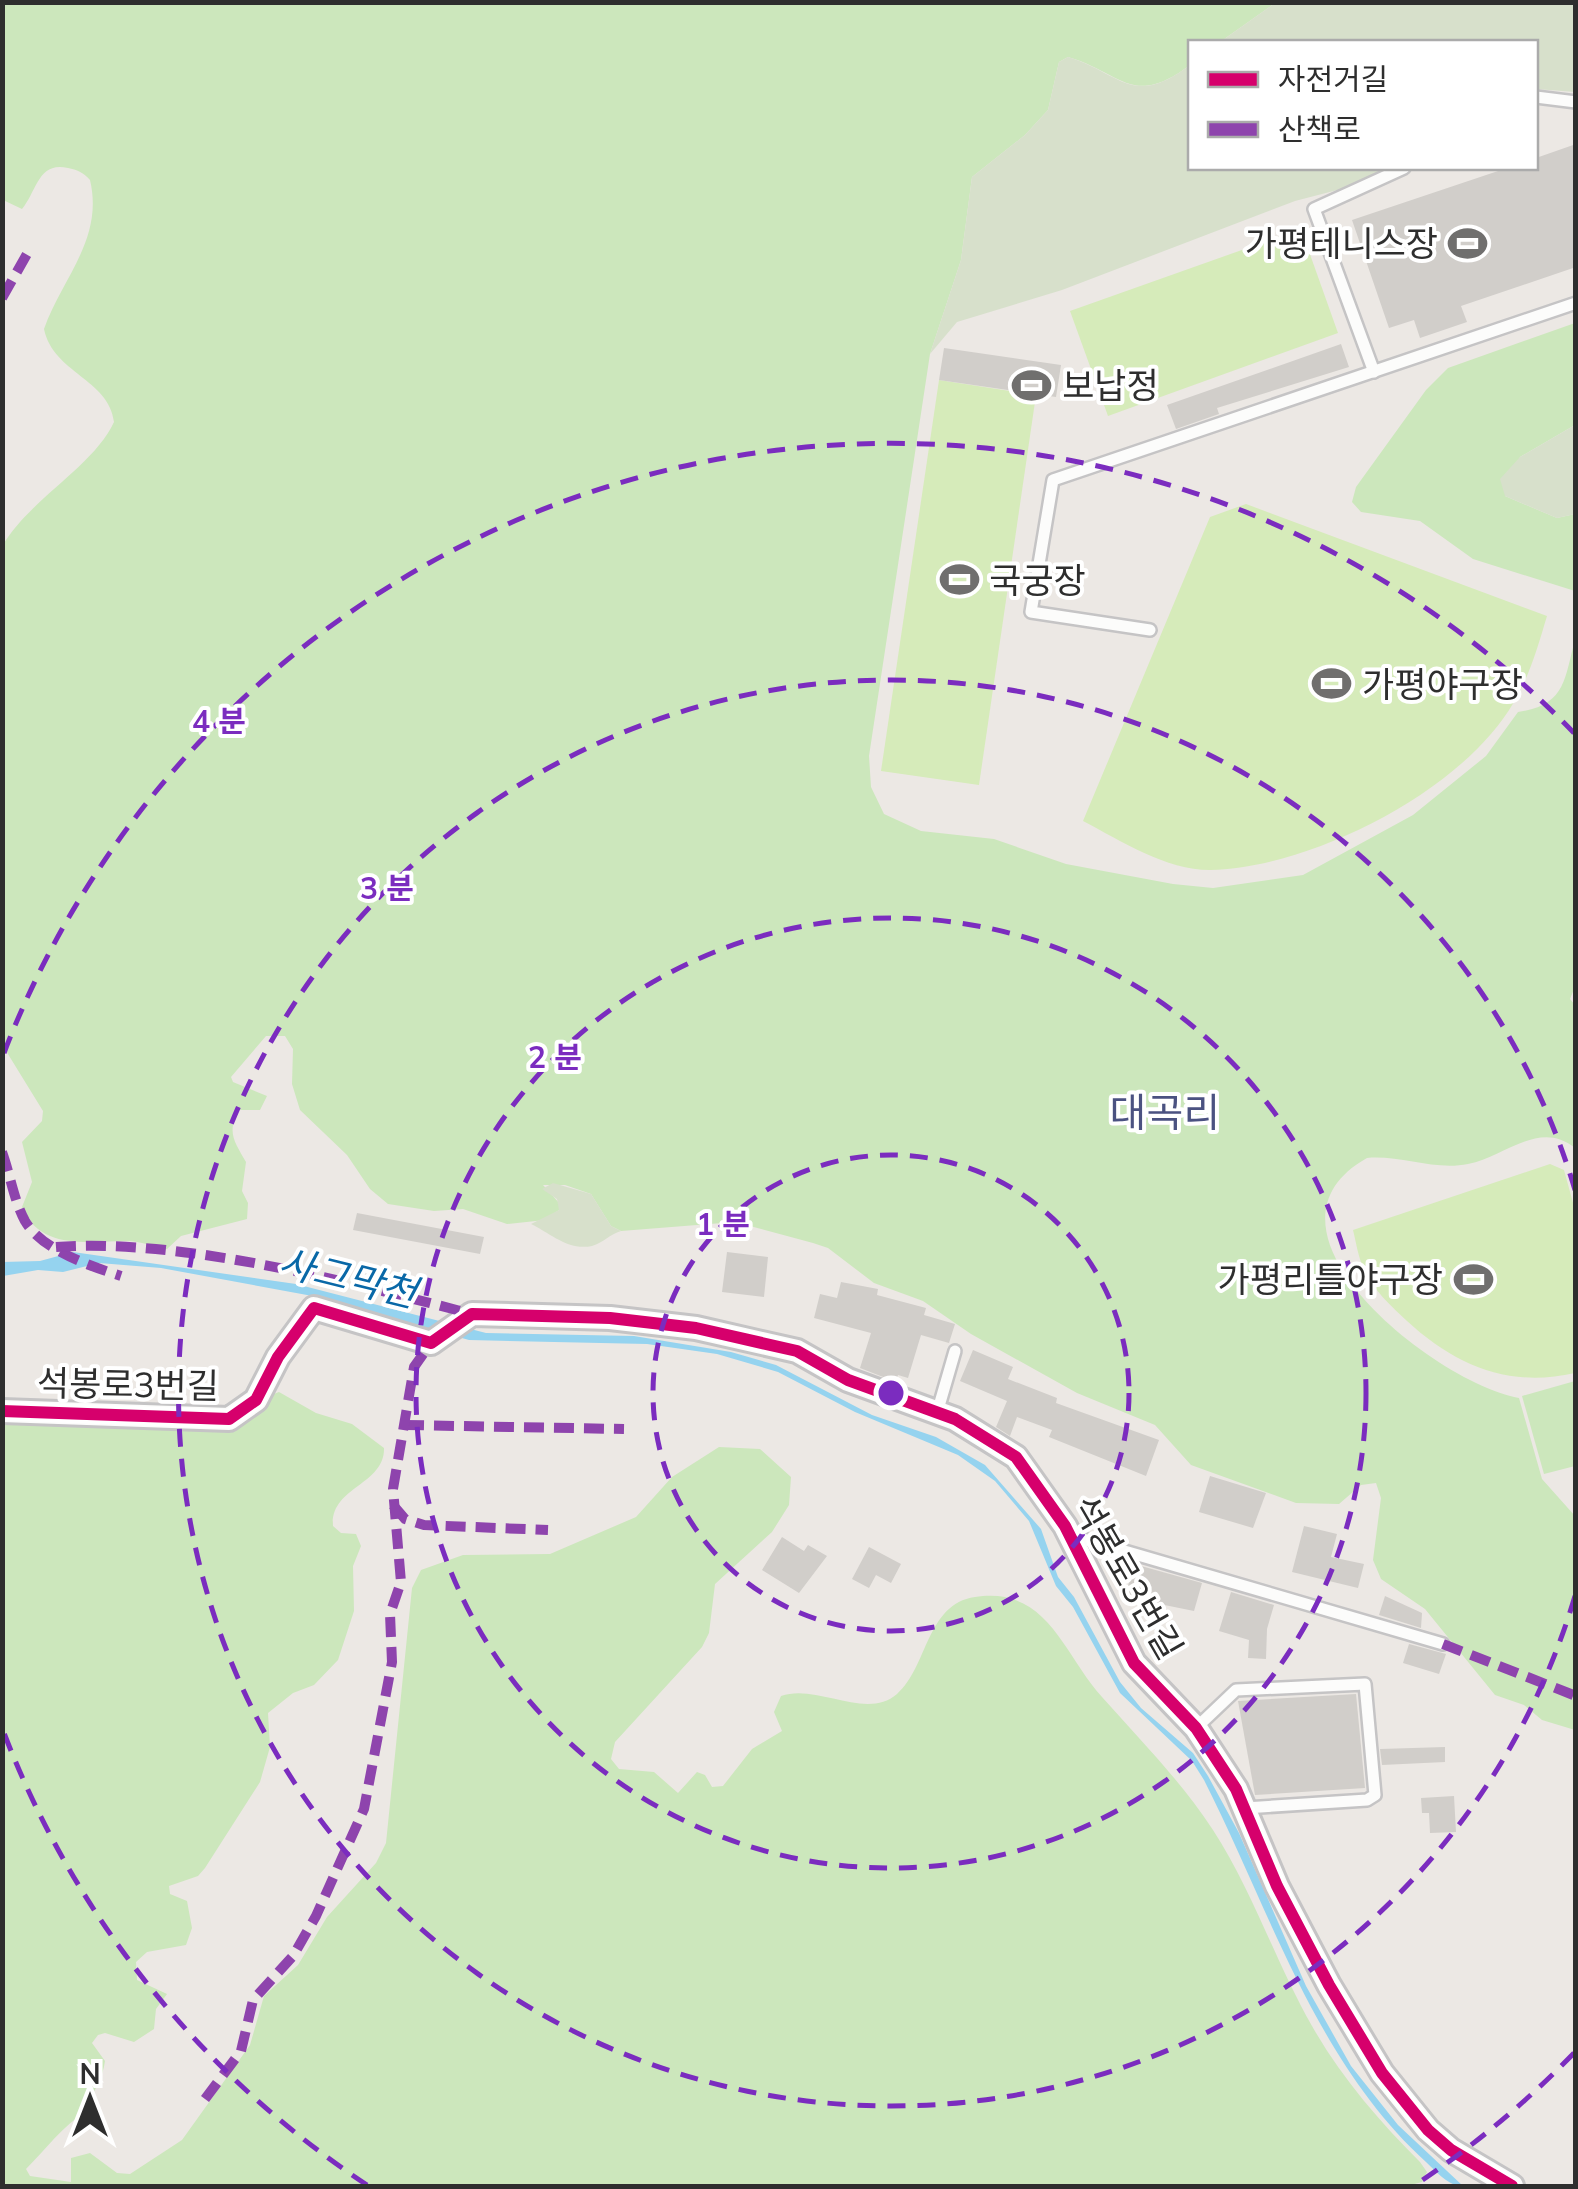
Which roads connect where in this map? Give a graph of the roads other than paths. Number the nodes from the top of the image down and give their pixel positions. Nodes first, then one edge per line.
1 (1538, 96) edge
2 (1576, 102) edge
3 (1400, 170) edge
4 (1576, 304) edge
5 (1374, 372) junction
6 (1150, 630) dead end
7 (955, 1351) dead end
8 (2, 1412) edge
9 (937, 1413) junction
10 (1069, 1535) junction
11 (1443, 1644) dead end
12 (1196, 1728) junction
13 (1245, 1808) junction
14 (1512, 2186) edge

1 - 2 lane
3 - 5 lane
4 - 5 lane
5 - 6 lane
7 - 9 lane
8 - 9 street, 석봉로3번길
9 - 10 street, 석봉로3번길
10 - 11 lane, 석봉로3번길
10 - 12 street, 석봉로3번길
12 - 13 street, 석봉로3번길
12 - 13 lane
13 - 14 street, 석봉로3번길

